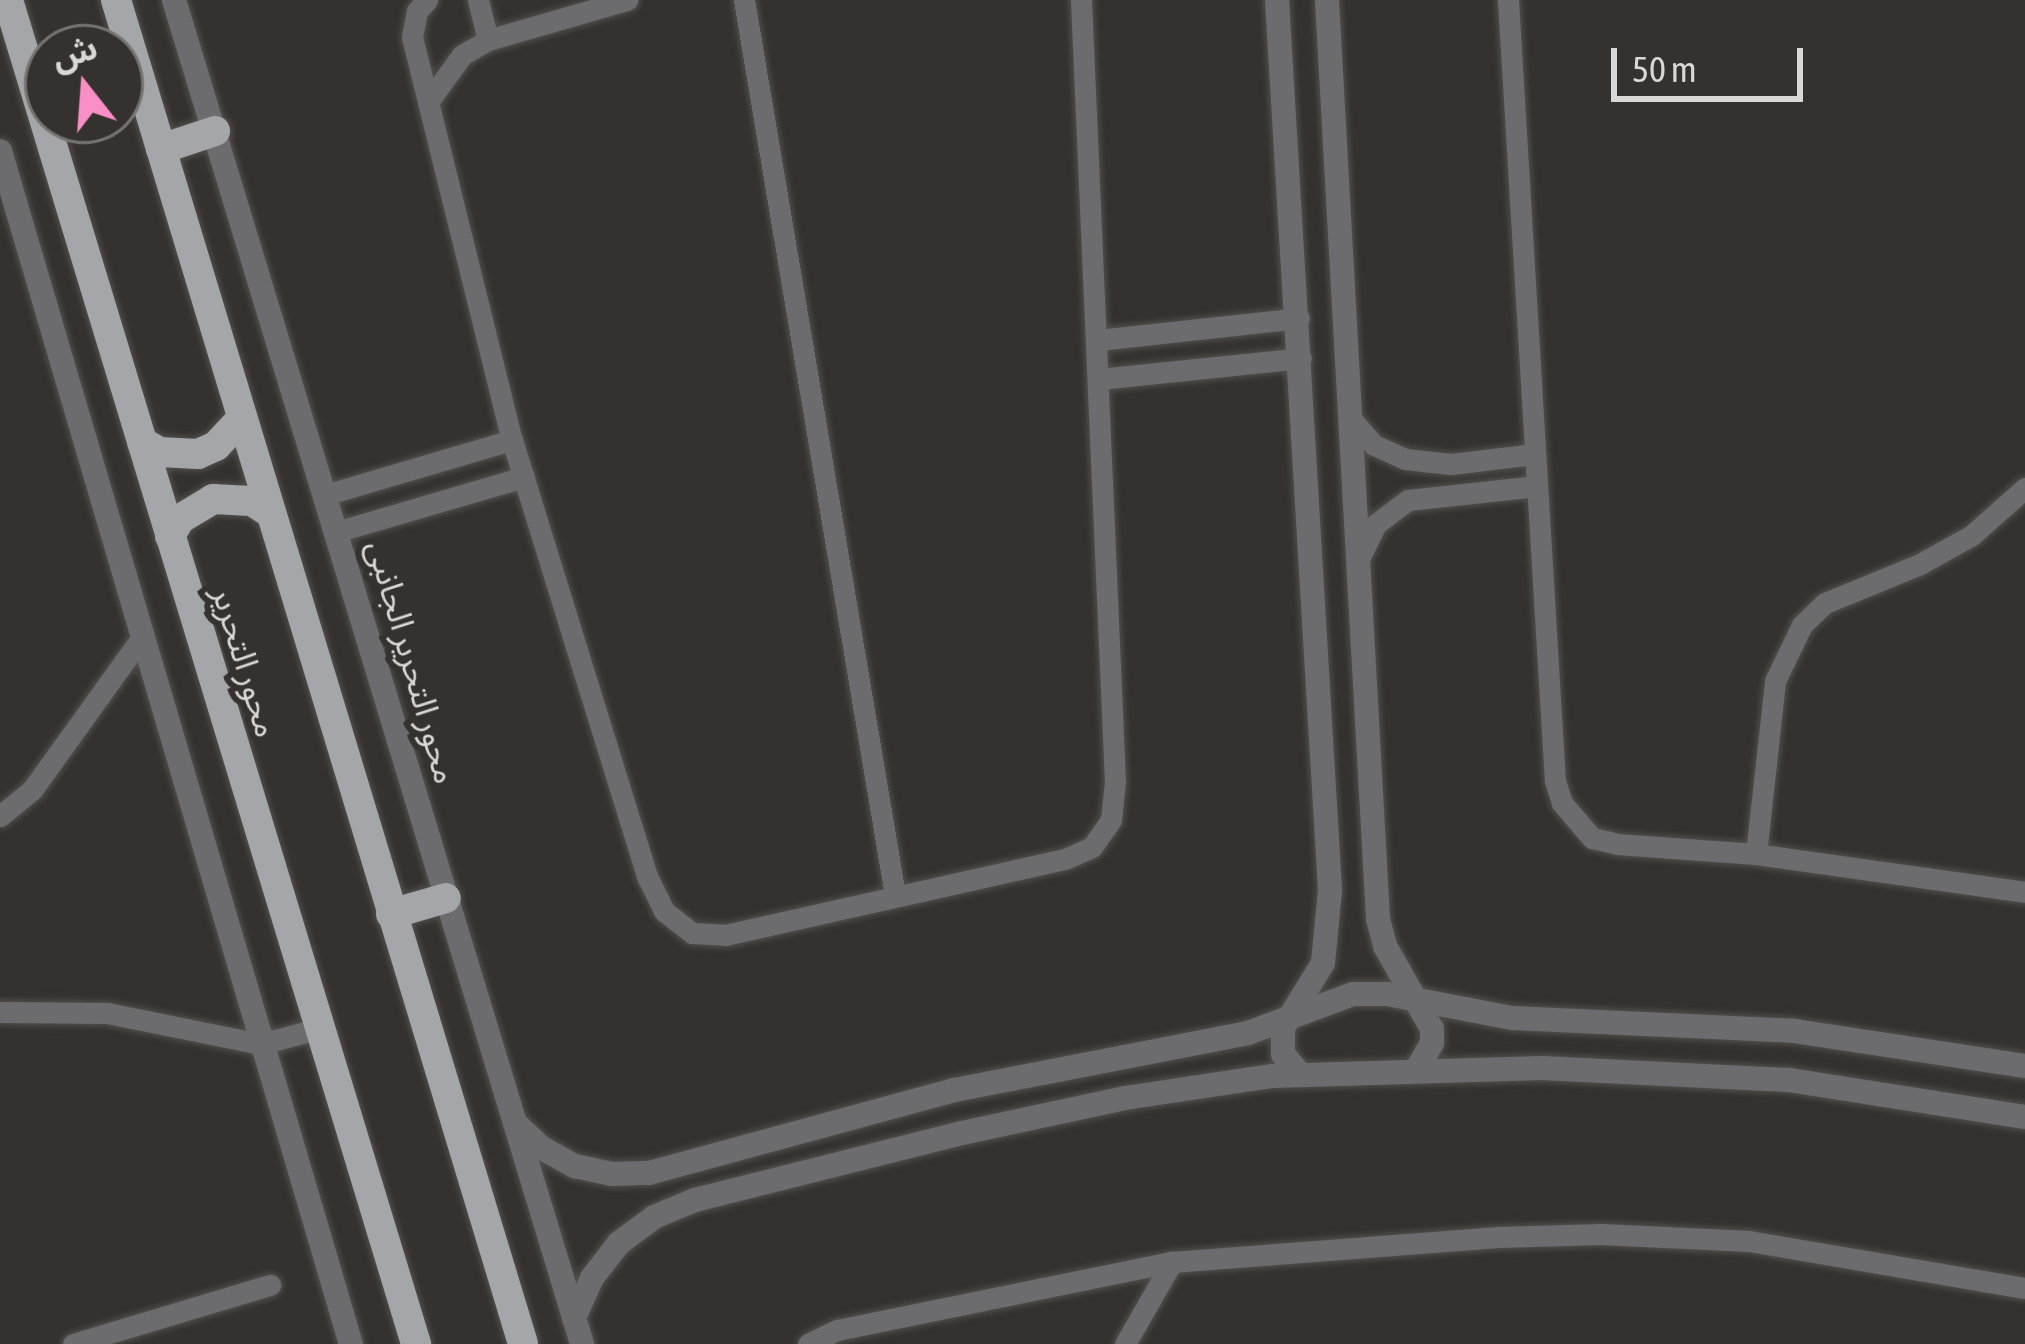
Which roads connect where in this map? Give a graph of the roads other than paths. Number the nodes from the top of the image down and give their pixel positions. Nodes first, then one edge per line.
1 (116, 0) edge
2 (175, 0) edge
3 (194, 0) edge
4 (427, 0) edge
5 (478, 0) edge
6 (627, 0) edge
7 (744, 0) edge
8 (1081, 0) edge
9 (1276, 0) edge
10 (1327, 0) edge
11 (1509, 2) edge
12 (6, 20) edge
13 (488, 40) junction
14 (189, 48) junction
15 (428, 102) junction
16 (214, 131) junction
17 (161, 148) junction
18 (0, 152) edge
19 (1299, 318) junction
20 (1097, 340) junction
21 (1301, 358) junction
22 (1099, 379) junction
23 (242, 418) junction
24 (1352, 420) junction
25 (512, 440) junction
26 (142, 442) junction
27 (1535, 454) junction
28 (524, 477) junction
29 (1537, 486) junction
30 (2025, 488) edge
31 (328, 494) junction
32 (269, 512) junction
33 (339, 531) junction
34 (170, 536) junction
35 (1358, 560) junction
36 (142, 637) junction
37 (0, 816) edge
38 (1756, 854) junction
39 (2025, 892) edge
40 (895, 895) junction
41 (446, 898) junction
42 (391, 914) junction
43 (1419, 1003) junction
44 (0, 1012) edge
45 (1290, 1018) junction
46 (320, 1028) junction
47 (261, 1044) junction
48 (2025, 1066) edge
49 (1417, 1069) junction
50 (1299, 1073) junction
51 (2025, 1117) edge
52 (515, 1123) junction
53 (684, 1162) junction
54 (695, 1200) junction
55 (1172, 1262) junction
56 (270, 1285) dead end
57 (2025, 1288) edge
58 (574, 1318) junction
59 (73, 1344) edge
60 (351, 1344) edge
61 (416, 1344) edge
62 (523, 1344) edge
63 (582, 1344) edge
64 (808, 1344) edge
65 (1125, 1344) edge

1 - 17 main road, محور التحرير
2 - 14 street, محور التحرير الجانبى
3 - 14 street
4 - 15 street
5 - 13 street
6 - 13 street
7 - 40 street
8 - 20 street
9 - 19 street
10 - 24 street
11 - 27 street
12 - 26 main road, محور التحرير
13 - 15 street
14 - 16 street, محور التحرير الجانبى
15 - 25 street
16 - 17 main road
16 - 31 street, محور التحرير الجانبى
17 - 23 main road, محور التحرير
18 - 36 street
19 - 20 street
19 - 21 street
20 - 22 street
21 - 22 street
21 - 45 street
22 - 40 street
23 - 26 main road
23 - 32 main road, محور التحرير
24 - 27 street
24 - 35 street
25 - 28 street
25 - 31 street
26 - 34 main road, محور التحرير
27 - 29 street
28 - 33 street
28 - 40 street
29 - 35 street
29 - 38 street
30 - 38 street
31 - 33 street, محور التحرير الجانبى
32 - 34 main road
32 - 42 main road, محور التحرير
33 - 41 street, محور التحرير الجانبى
34 - 46 main road, محور التحرير
35 - 43 street
36 - 37 street
36 - 47 street
38 - 39 street
41 - 42 main road
41 - 52 street, محور التحرير الجانبى
42 - 62 main road, محور التحرير
43 - 45 street
43 - 48 street
43 - 49 street
44 - 47 street
45 - 50 street
45 - 53 street
46 - 47 street
46 - 61 main road, محور التحرير
47 - 60 street
49 - 50 street
49 - 51 street
50 - 54 street
52 - 53 street
52 - 58 street, محور التحرير الجانبى
53 - 54 street
54 - 58 street
55 - 57 street
55 - 64 street
55 - 65 street
56 - 59 street
58 - 63 street, محور التحرير الجانبى

